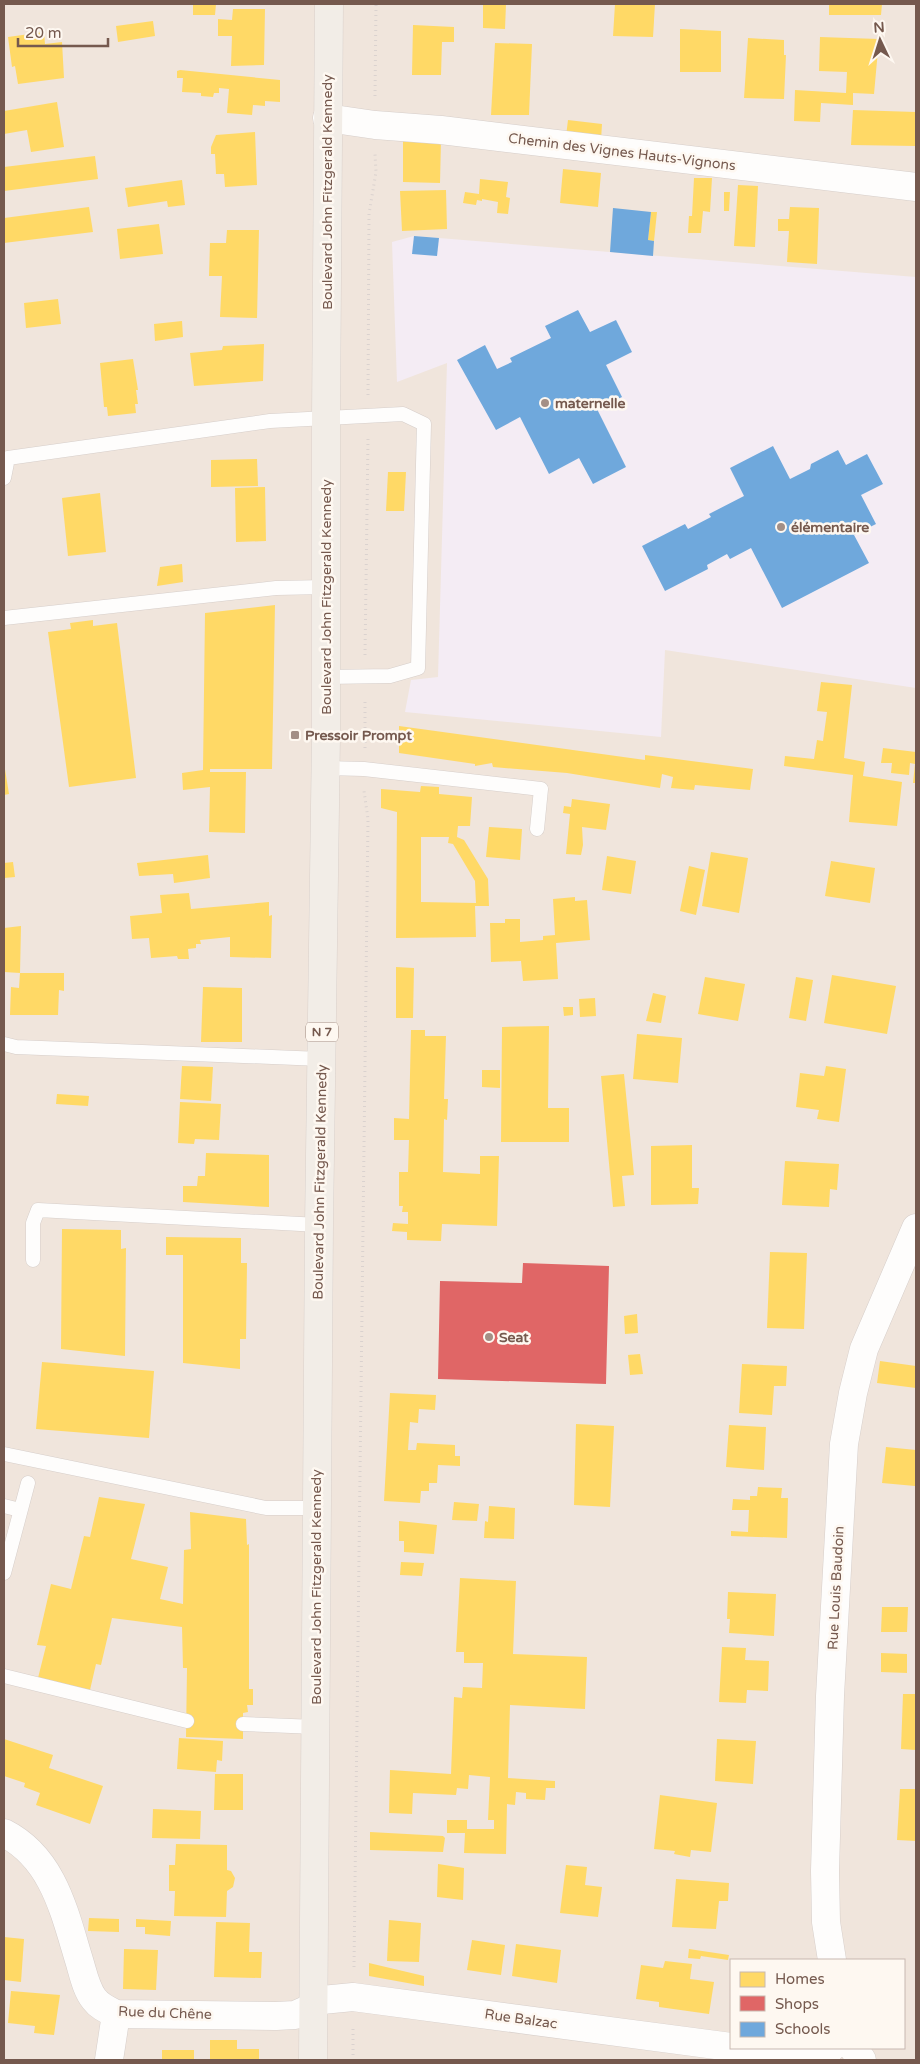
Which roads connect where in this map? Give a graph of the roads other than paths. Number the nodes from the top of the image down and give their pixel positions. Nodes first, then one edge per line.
1 (328, 4) edge
2 (327, 118) junction
3 (916, 187) edge
4 (326, 418) junction
5 (4, 478) edge
6 (326, 587) junction
7 (4, 618) edge
8 (326, 677) junction
9 (325, 768) junction
10 (537, 829) dead end
11 (4, 1044) edge
12 (321, 1059) junction
13 (319, 1225) junction
14 (916, 1228) edge
15 (33, 1260) dead end
16 (4, 1454) edge
17 (28, 1483) dead end
18 (4, 1506) edge
19 (317, 1508) junction
20 (20, 1510) junction
21 (4, 1573) edge
22 (4, 1676) edge
23 (187, 1720) dead end
24 (243, 1724) dead end
25 (316, 1727) junction
26 (4, 1833) edge
27 (832, 1959) edge
28 (313, 2007) junction
29 (116, 2014) junction
30 (730, 2047) edge
31 (746, 2049) edge
32 (828, 2049) edge
33 (854, 2049) edge
34 (110, 2060) edge
35 (313, 2060) edge
36 (862, 2060) edge

1 - 2 main road, Boulevard John Fitzgerald Kennedy / N 7
2 - 3 street, Chemin des Vignes Hauts-Vignons
2 - 4 main road, Boulevard John Fitzgerald Kennedy / N 7
4 - 5 lane
4 - 6 main road, Boulevard John Fitzgerald Kennedy / N 7
4 - 8 lane
6 - 7 lane
6 - 8 main road, Boulevard John Fitzgerald Kennedy / N 7
8 - 9 main road, Boulevard John Fitzgerald Kennedy / N 7
9 - 10 lane
9 - 12 main road, Boulevard John Fitzgerald Kennedy / N 7
11 - 12 lane
12 - 13 main road, Boulevard John Fitzgerald Kennedy / N 7
13 - 15 lane
13 - 19 main road, Boulevard John Fitzgerald Kennedy / N 7
14 - 27 street, Rue Louis Baudoin
16 - 19 lane
17 - 20 lane
18 - 20 lane
19 - 25 main road, Boulevard John Fitzgerald Kennedy / N 7
20 - 21 lane
22 - 23 lane
24 - 25 lane
25 - 28 main road, Boulevard John Fitzgerald Kennedy / N 7
26 - 29 street, Rue du Chêne
28 - 29 street, Rue du Chêne
28 - 30 street, Rue Balzac
28 - 35 main road, Boulevard John Fitzgerald Kennedy / N 7
29 - 34 street
31 - 32 street
33 - 36 street

